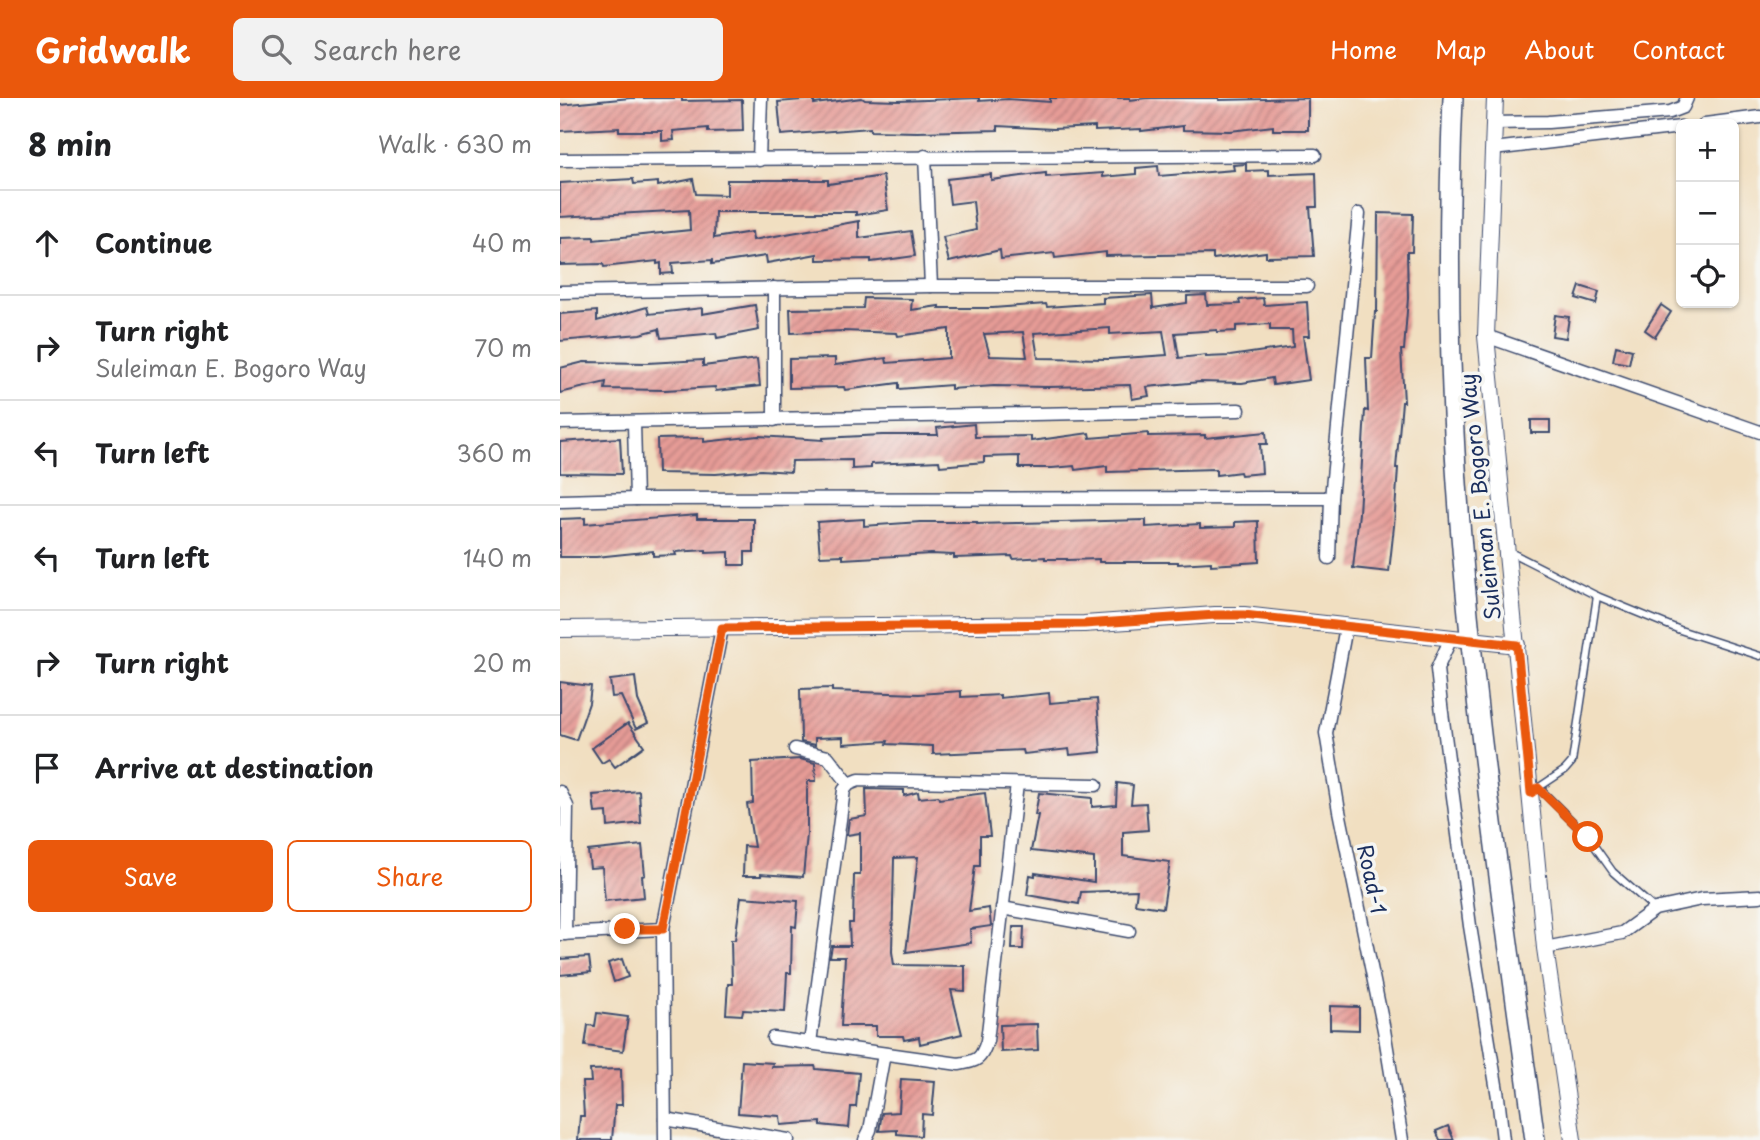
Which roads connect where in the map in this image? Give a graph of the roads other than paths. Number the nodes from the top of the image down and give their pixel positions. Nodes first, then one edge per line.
1 (761, 98) edge
2 (1453, 98) edge
3 (1496, 98) edge
4 (1653, 98) edge
5 (1687, 98) edge
6 (1654, 113) junction
7 (1760, 117) edge
8 (1739, 120) edge
9 (1494, 123) junction
10 (1676, 128) edge
11 (1493, 149) junction
12 (1315, 155) dead end
13 (925, 156) junction
14 (560, 160) edge
15 (759, 160) junction
16 (1359, 214) dead end
17 (931, 286) junction
18 (1307, 286) dead end
19 (774, 288) junction
20 (560, 292) edge
21 (1486, 336) junction
22 (1240, 410) dead end
23 (774, 420) junction
24 (560, 423) edge
25 (634, 423) junction
26 (1760, 432) edge
27 (636, 499) junction
28 (1331, 499) junction
29 (560, 501) edge
30 (1505, 549) junction
31 (1329, 558) dead end
32 (1597, 596) junction
33 (1346, 626) junction
34 (722, 628) junction
35 (560, 629) edge
36 (1461, 639) junction
37 (1517, 645) junction
38 (1760, 656) edge
39 (795, 749) dead end
40 (849, 783) junction
41 (1017, 784) junction
42 (1096, 785) dead end
43 (1534, 790) junction
44 (560, 792) edge
45 (1760, 896) edge
46 (1002, 908) junction
47 (1655, 909) junction
48 (663, 929) junction
49 (1129, 931) dead end
50 (563, 934) edge
51 (1545, 947) junction
52 (773, 1038) dead end
53 (810, 1043) junction
54 (884, 1054) junction
55 (665, 1119) junction
56 (664, 1140) edge
57 (788, 1140) edge
58 (865, 1140) edge
59 (1402, 1140) edge
60 (1503, 1140) edge
61 (1535, 1140) edge
62 (1573, 1140) edge

1 - 15 street
2 - 36 main road, Suleiman E. Bogoro Way
3 - 9 street, Suleiman E. Bogoro Way
4 - 6 street
5 - 6 street
6 - 9 street
7 - 8 street
9 - 11 street, Suleiman E. Bogoro Way
10 - 11 street
11 - 21 street, Suleiman E. Bogoro Way
12 - 13 street
13 - 15 street
13 - 17 street
14 - 15 street
16 - 28 street
17 - 18 street
17 - 19 street
19 - 20 street
19 - 23 street
21 - 26 street
21 - 30 street, Suleiman E. Bogoro Way
22 - 23 street
23 - 25 street
24 - 25 street
25 - 27 street
27 - 28 street
27 - 29 street
28 - 31 street
30 - 32 lane
30 - 37 street, Suleiman E. Bogoro Way
32 - 38 lane
32 - 43 lane
33 - 34 street
33 - 36 street
33 - 59 street, Road-1
34 - 35 street
34 - 48 street
36 - 37 street
36 - 60 street
36 - 61 main road, Suleiman E. Bogoro Way
37 - 43 street, Suleiman E. Bogoro Way
39 - 40 street
40 - 41 street
40 - 53 street
41 - 42 street
41 - 46 street
43 - 47 lane
43 - 51 street, Suleiman E. Bogoro Way
44 - 50 street
45 - 47 street
46 - 49 street
46 - 54 street
47 - 51 street
48 - 50 street
48 - 55 street
51 - 62 street, Suleiman E. Bogoro Way
52 - 53 street
53 - 54 street
54 - 58 street
55 - 56 street
55 - 57 street

